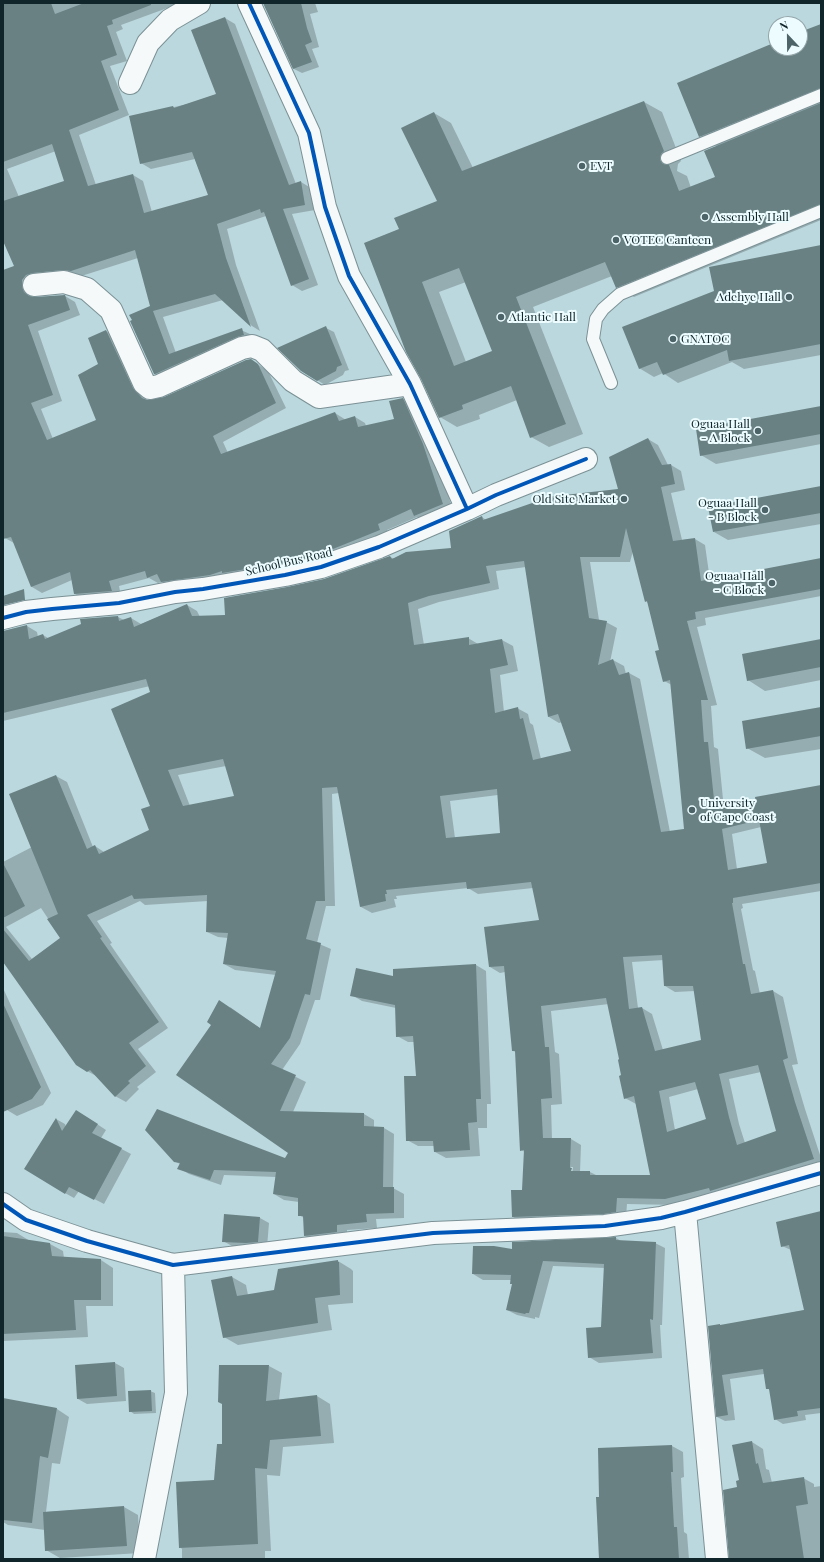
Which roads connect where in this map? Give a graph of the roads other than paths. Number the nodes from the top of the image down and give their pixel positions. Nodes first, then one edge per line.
1 (199, 3) edge
2 (249, 3) edge
3 (130, 83) dead end
4 (821, 95) edge
5 (667, 158) dead end
6 (821, 211) edge
7 (34, 285) dead end
8 (610, 383) dead end
9 (410, 384) junction
10 (586, 459) dead end
11 (467, 509) junction
12 (3, 618) edge
13 (821, 1173) edge
14 (3, 1204) edge
15 (685, 1212) junction
16 (173, 1265) junction
17 (144, 1559) edge
18 (717, 1559) edge

1 - 3 street
2 - 9 street
4 - 5 lane
6 - 8 lane
7 - 9 street
9 - 11 street
10 - 11 street, School Bus Road
11 - 12 street, School Bus Road
13 - 15 street
14 - 16 street
15 - 16 street
15 - 18 street
16 - 17 street

